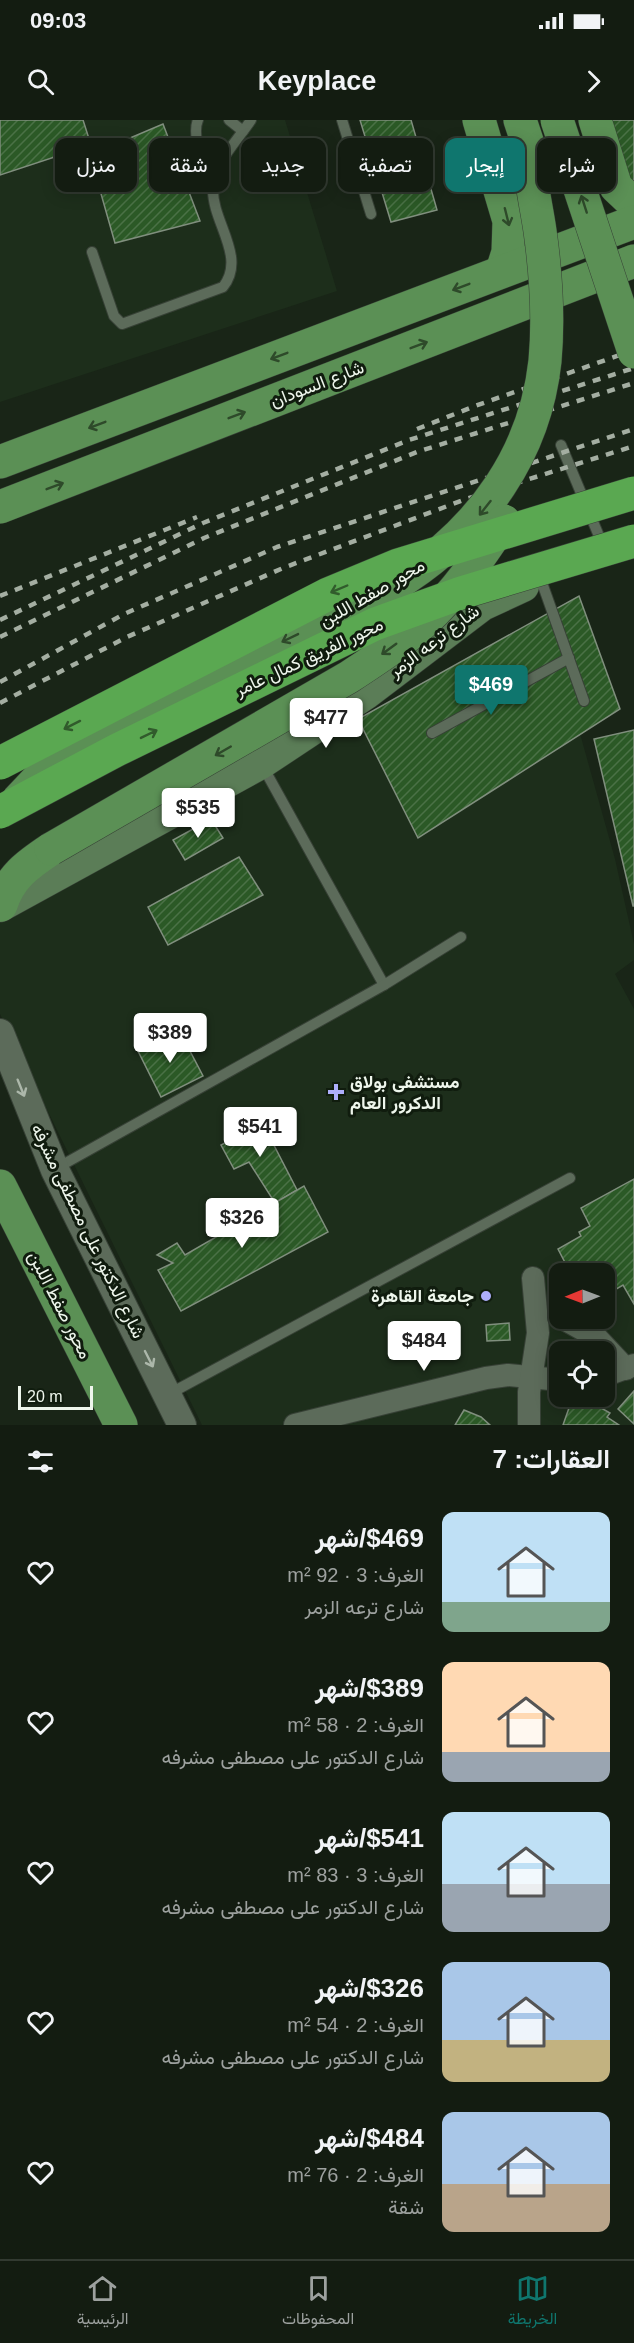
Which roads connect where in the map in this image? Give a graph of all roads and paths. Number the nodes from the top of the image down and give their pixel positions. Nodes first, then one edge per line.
1 (198, 120) edge
2 (229, 120) edge
3 (251, 120) edge
4 (342, 120) edge
5 (479, 120) edge
6 (556, 120) edge
7 (596, 120) edge
8 (243, 131) junction
9 (525, 135) edge
10 (197, 138) edge
11 (229, 153) edge
12 (214, 192) edge
13 (634, 204) edge
14 (371, 214) dead end
15 (634, 222) edge
16 (92, 252) dead end
17 (621, 270) edge
18 (502, 271) junction
19 (634, 352) edge
20 (561, 445) dead end
21 (0, 462) edge
22 (634, 493) edge
23 (0, 507) edge
24 (626, 551) edge
25 (541, 580) junction
26 (569, 658) junction
27 (584, 701) dead end
28 (432, 733) dead end
29 (0, 763) edge
30 (261, 763) junction
31 (0, 812) edge
32 (0, 826) edge
33 (0, 907) edge
34 (461, 938) dead end
35 (384, 985) junction
36 (0, 1033) edge
37 (55, 1170) junction
38 (570, 1178) dead end
39 (0, 1186) edge
40 (533, 1278) dead end
41 (538, 1312) junction
42 (549, 1315) edge
43 (581, 1329) edge
44 (621, 1370) edge
45 (530, 1376) junction
46 (549, 1379) edge
47 (168, 1395) junction
48 (121, 1425) edge
49 (182, 1425) edge
50 (296, 1425) edge
51 (530, 1425) edge

1 - 10 lane
2 - 8 lane
3 - 8 lane
4 - 14 lane
5 -> 18 main road
17 -> 6 main road, bridge
7 - 13 main road
8 - 11 lane
9 -> 32 main road, محور صفط اللبن, bridge
9 -> 33 main road, bridge
12 - 16 lane
15 - 18 main road
17 - 19 main road, bridge
23 -> 17 main road, شارع السودان
18 -> 21 main road
20 - 24 lane
22 -> 29 highway, bridge
24 - 25 main road, شارع ترعه الزمر
31 -> 24 highway, محور الفريق كمال عامر, bridge
25 - 26 lane
25 - 30 main road, شارع ترعه الزمر
26 - 27 lane
26 - 28 lane
30 - 33 main road, شارع ترعه الزمر
30 - 35 lane
34 - 35 lane
35 - 37 lane
36 -> 37 street, شارع الدكتور على مصطفى مشرفه
37 -> 47 street, شارع الدكتور على مصطفى مشرفه
38 - 47 lane
39 - 48 main road, محور صفط اللبن
40 - 41 street
41 - 42 street
41 - 45 street
43 - 44 street
45 - 46 street
45 - 50 street
45 - 51 street
47 - 49 street, شارع الدكتور على مصطفى مشرفه

